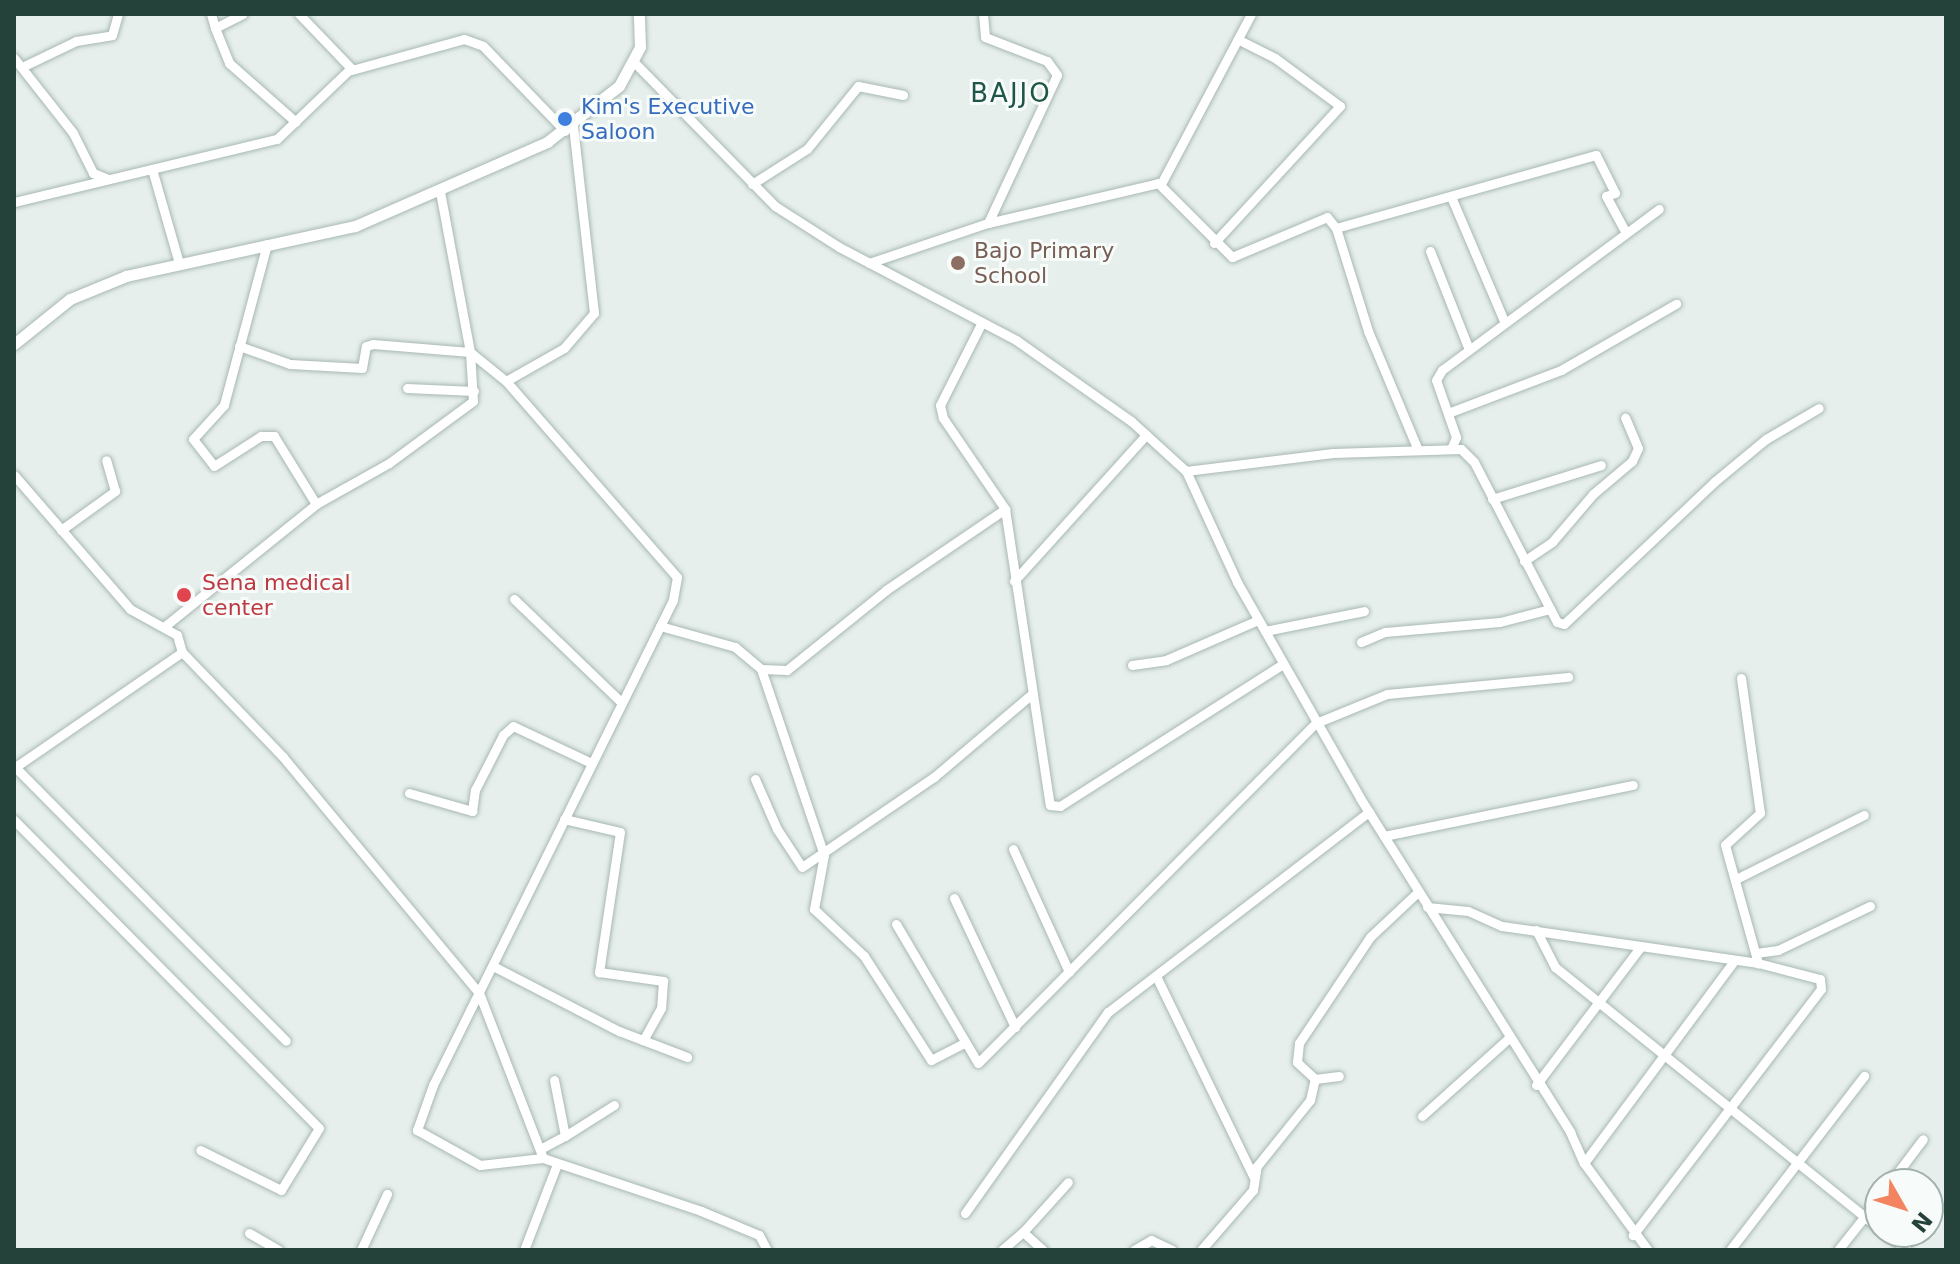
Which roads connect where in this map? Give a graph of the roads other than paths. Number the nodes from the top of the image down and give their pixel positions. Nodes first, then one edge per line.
1 (118, 14) edge
2 (211, 14) edge
3 (243, 14) edge
4 (299, 14) edge
5 (639, 14) edge
6 (983, 14) edge
7 (1251, 14) edge
8 (215, 28) junction
9 (1239, 40) junction
10 (14, 58) edge
11 (635, 63) junction
12 (22, 67) junction
13 (352, 69) junction
14 (903, 95) dead end
15 (296, 122) junction
16 (569, 128) junction
17 (152, 169) junction
18 (108, 179) junction
19 (752, 184) junction
20 (1161, 184) junction
21 (440, 192) junction
22 (1452, 199) junction
23 (14, 202) edge
24 (1659, 209) dead end
25 (988, 223) junction
26 (1336, 228) junction
27 (1626, 233) junction
28 (1214, 243) junction
29 (267, 244) junction
30 (1430, 251) dead end
31 (179, 263) junction
32 (869, 263) junction
33 (1676, 304) dead end
34 (1504, 321) junction
35 (982, 322) junction
36 (14, 344) edge
37 (239, 346) junction
38 (1468, 347) junction
39 (470, 352) junction
40 (506, 381) junction
41 (407, 388) dead end
42 (474, 391) junction
43 (1819, 408) dead end
44 (1448, 413) junction
45 (1625, 418) dead end
46 (1146, 435) junction
47 (1451, 449) junction
48 (1418, 450) junction
49 (106, 460) dead end
50 (1601, 465) dead end
51 (1186, 471) junction
52 (14, 475) edge
53 (1492, 499) junction
54 (316, 504) junction
55 (1005, 509) junction
56 (61, 530) junction
57 (1524, 561) junction
58 (1014, 581) junction
59 (514, 599) dead end
60 (1550, 609) junction
61 (1364, 611) dead end
62 (1258, 620) junction
63 (165, 626) junction
64 (660, 626) junction
65 (1265, 631) junction
66 (1361, 642) dead end
67 (182, 652) junction
68 (1283, 664) junction
69 (1132, 665) dead end
70 (761, 669) junction
71 (1568, 677) dead end
72 (1741, 678) dead end
73 (1032, 694) junction
74 (620, 701) junction
75 (1316, 723) junction
76 (589, 762) junction
77 (14, 768) edge
78 (755, 779) dead end
79 (1633, 785) dead end
80 (409, 793) dead end
81 (1369, 812) junction
82 (1864, 815) dead end
83 (564, 819) junction
84 (14, 820) edge
85 (1384, 836) junction
86 (1013, 849) dead end
87 (824, 855) junction
88 (1736, 879) junction
89 (1418, 892) junction
90 (954, 898) dead end
91 (1870, 906) dead end
92 (1427, 907) junction
93 (896, 924) dead end
94 (1536, 930) junction
95 (1641, 946) junction
96 (1756, 953) junction
97 (1734, 961) junction
98 (1758, 963) junction
99 (493, 966) junction
100 (1069, 972) junction
101 (1156, 976) junction
102 (479, 993) junction
103 (1600, 1006) junction
104 (1015, 1027) junction
105 (1510, 1037) junction
106 (643, 1040) junction
107 (286, 1041) dead end
108 (962, 1044) junction
109 (1667, 1056) junction
110 (687, 1057) dead end
111 (1339, 1076) dead end
112 (1864, 1076) dead end
113 (1315, 1079) junction
114 (554, 1080) dead end
115 (1536, 1085) junction
116 (614, 1105) dead end
117 (1731, 1110) junction
118 (1422, 1116) dead end
119 (565, 1136) junction
120 (1923, 1139) dead end
121 (200, 1150) dead end
122 (543, 1153) junction
123 (1801, 1162) junction
124 (1584, 1163) junction
125 (557, 1164) junction
126 (1901, 1168) edge
127 (1255, 1180) junction
128 (1068, 1182) dead end
129 (387, 1194) dead end
130 (965, 1213) dead end
131 (1864, 1216) edge
132 (1864, 1218) edge
133 (1023, 1232) junction
134 (249, 1233) dead end
135 (1633, 1235) junction
136 (279, 1250) edge
137 (361, 1250) edge
138 (524, 1250) edge
139 (767, 1250) edge
140 (1002, 1250) edge
141 (1043, 1250) edge
142 (1134, 1250) edge
143 (1172, 1250) edge
144 (1201, 1250) edge
145 (1648, 1250) edge
146 (1730, 1250) edge
147 (1838, 1250) edge

1 - 12 street
2 - 8 street
3 - 8 street
4 - 13 street
5 - 11 street
6 - 25 street
7 - 9 street
8 - 15 street
9 - 20 street
9 - 28 street
10 - 12 street
11 - 16 street
11 - 19 street
12 - 18 street
13 - 15 street
13 - 16 street
14 - 19 street
15 - 17 street
16 - 21 street
16 - 40 street
17 - 18 street
17 - 31 street
18 - 23 street
19 - 32 street
20 - 25 street
20 - 28 street
21 - 29 street
21 - 39 street
22 - 26 street
22 - 27 street
22 - 34 street
24 - 27 street
25 - 32 street
26 - 28 street
26 - 48 street
27 - 34 street
29 - 31 street
29 - 37 street
30 - 38 street
31 - 36 street
32 - 35 street
33 - 44 street
34 - 38 street
35 - 46 street
35 - 55 street
37 - 39 street
37 - 54 street
38 - 44 street
39 - 40 street
39 - 42 street
40 - 64 street
41 - 42 street
42 - 54 street
43 - 60 street
44 - 47 street
45 - 57 street
46 - 51 street
46 - 58 street
47 - 48 street
47 - 53 street
48 - 51 street
49 - 56 street
50 - 53 street
51 - 62 street
52 - 56 street
53 - 57 street
54 - 63 street
55 - 58 street
55 - 70 street
56 - 63 street
57 - 60 street
58 - 73 street
59 - 74 street
60 - 66 street
61 - 65 street
62 - 65 street
62 - 69 street
63 - 67 street
64 - 70 street
64 - 74 street
65 - 68 street
67 - 77 street
67 - 102 street
68 - 73 street
68 - 75 street
70 - 87 street
71 - 75 street
72 - 88 street
73 - 87 street
74 - 76 street
75 - 81 street
75 - 100 street
76 - 80 street
76 - 83 street
77 - 107 street
78 - 87 street
79 - 85 street
81 - 85 street
81 - 101 street
82 - 88 street
83 - 99 street
83 - 106 street
84 - 121 street
85 - 89 street
86 - 100 street
87 - 108 street
88 - 96 street
89 - 92 street
89 - 113 street
90 - 104 street
91 - 96 street
92 - 94 street
92 - 105 street
93 - 108 street
94 - 95 street
94 - 103 street
95 - 97 street
95 - 103 street
96 - 98 street
97 - 98 street
97 - 109 street
98 - 117 street
99 - 102 street
99 - 106 street
100 - 104 street
101 - 127 street
101 - 130 street
102 - 122 street
102 - 122 street
103 - 109 street
103 - 115 street
104 - 108 street
105 - 115 street
105 - 118 street
106 - 110 street
109 - 117 street
109 - 124 street
111 - 113 street
112 - 123 street
113 - 127 street
114 - 119 street
115 - 124 street
116 - 119 street
117 - 123 street
117 - 135 street
119 - 122 street
120 - 126 street
122 - 125 street
123 - 131 street
123 - 146 street
124 - 135 street
125 - 138 street
125 - 139 street
127 - 144 street
128 - 133 street
129 - 137 street
132 - 147 street
133 - 140 street
133 - 141 street
134 - 136 street
135 - 145 street
142 - 143 street

